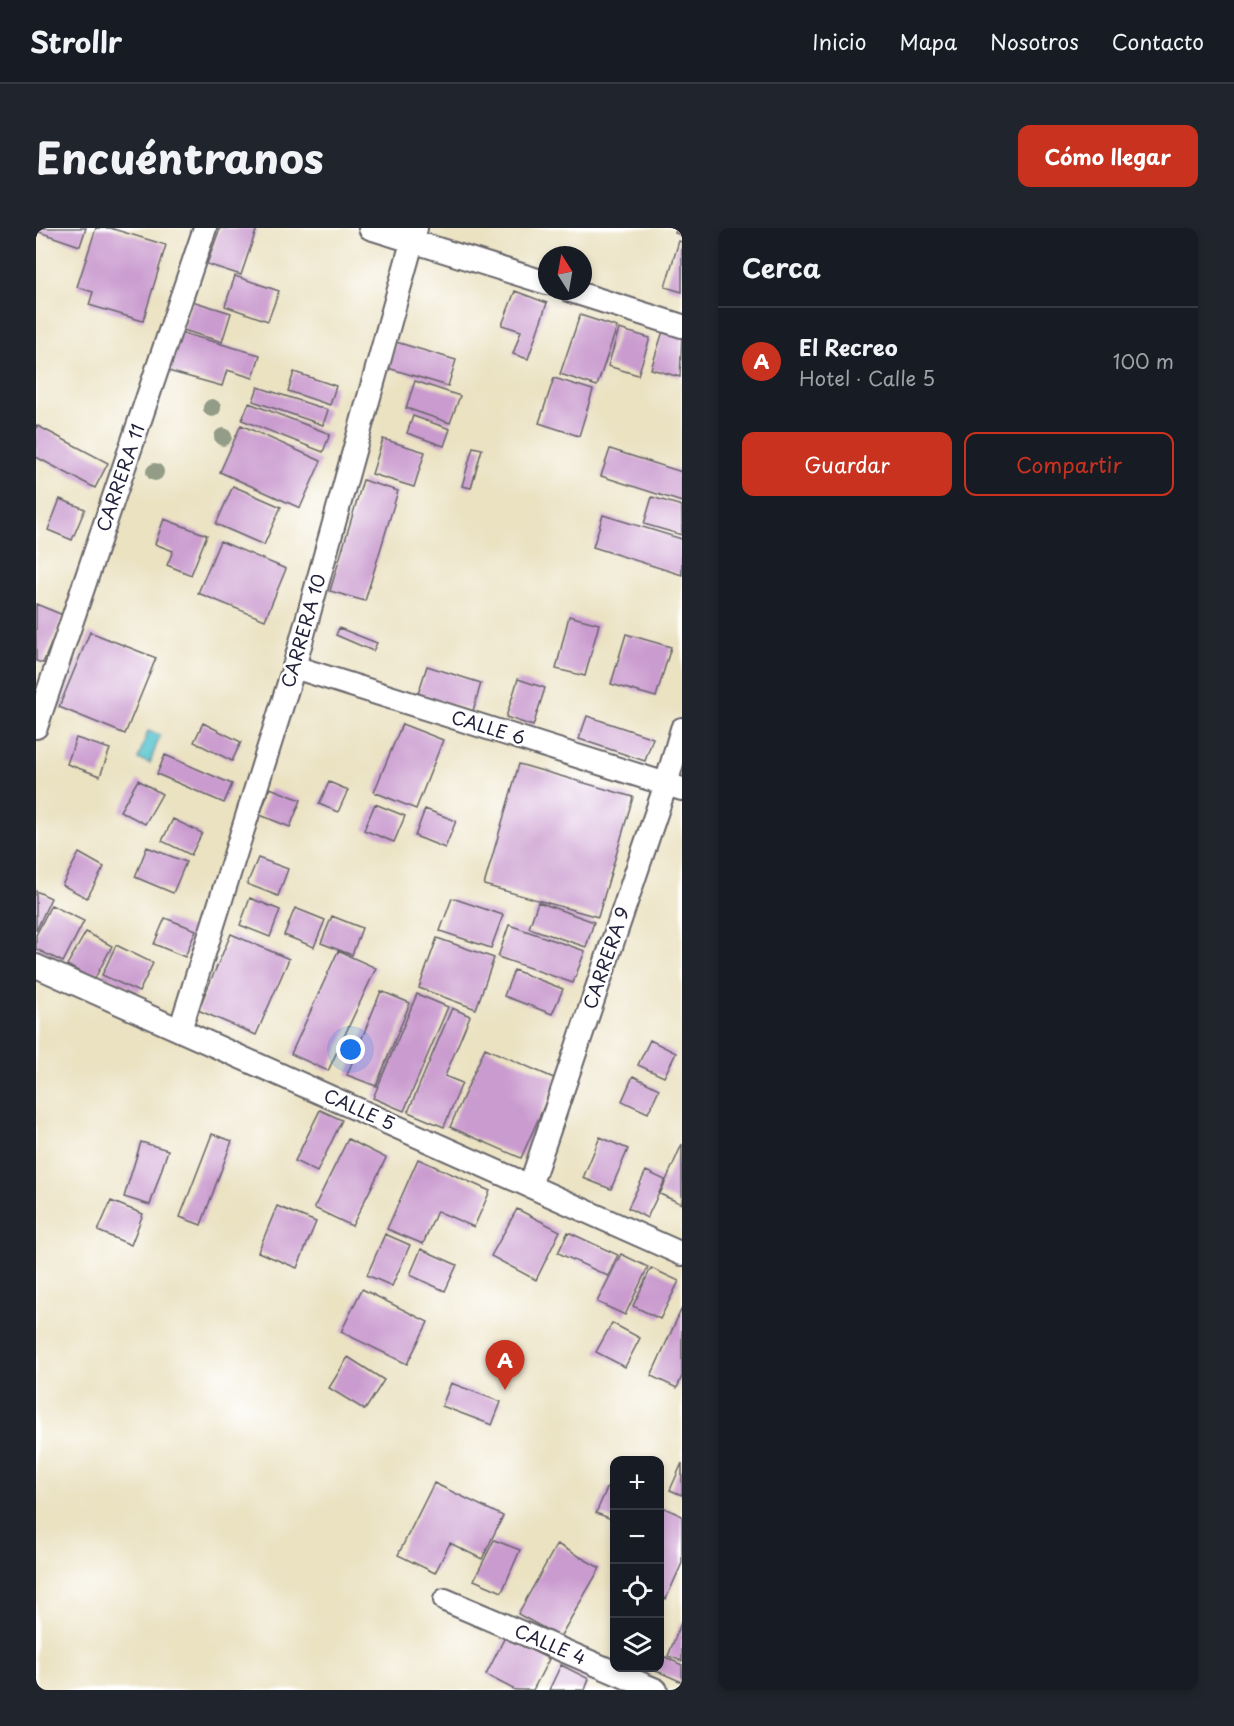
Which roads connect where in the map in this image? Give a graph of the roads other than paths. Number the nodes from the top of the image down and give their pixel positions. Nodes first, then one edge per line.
1 (206, 228) edge
2 (370, 228) edge
3 (414, 235) edge
4 (538, 281) edge
5 (592, 298) edge
6 (682, 326) edge
7 (294, 668) junction
8 (36, 728) edge
9 (682, 729) edge
10 (674, 787) edge
11 (36, 966) edge
12 (180, 1030) junction
13 (530, 1186) junction
14 (682, 1254) edge
15 (445, 1600) dead end
16 (656, 1690) edge

1 - 8 street, CARRERA 11
2 - 3 street
3 - 4 street
3 - 7 street, CARRERA 10
5 - 6 street
7 - 10 street, CALLE 6
7 - 12 street, CARRERA 10
9 - 10 street, CARRERA 9
10 - 13 street, CARRERA 9
11 - 12 street, CALLE 5
12 - 13 street, CALLE 5
13 - 14 street, CALLE 5
15 - 16 street, CALLE 4

